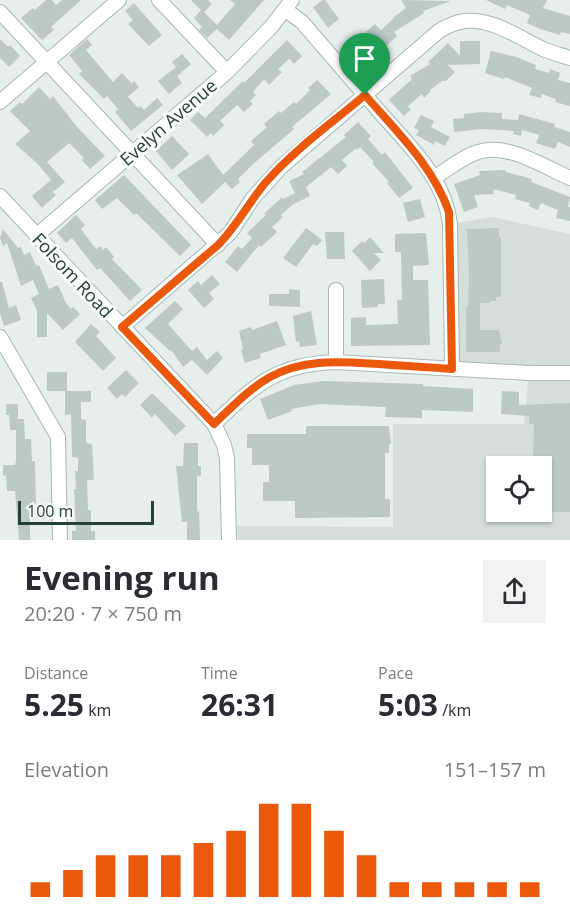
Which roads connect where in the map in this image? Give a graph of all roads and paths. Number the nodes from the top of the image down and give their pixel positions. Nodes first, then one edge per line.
1 (119, 0) edge
2 (159, 0) edge
3 (289, 5) edge
4 (0, 12) edge
5 (570, 58) edge
6 (47, 62) junction
7 (227, 72) junction
8 (365, 95) junction
9 (0, 102) edge
10 (132, 153) junction
11 (434, 178) junction
12 (570, 178) edge
13 (0, 196) edge
14 (36, 236) junction
15 (218, 245) junction
16 (336, 290) dead end
17 (122, 327) junction
18 (0, 337) edge
19 (336, 362) junction
20 (452, 369) junction
21 (570, 373) edge
22 (214, 424) junction
23 (60, 540) edge
24 (229, 540) edge

1 - 6 street
2 - 7 street
3 - 7 street, Evelyn Avenue
3 - 8 street
4 - 6 street
5 - 8 street
6 - 9 street
6 - 10 street
7 - 10 street, Evelyn Avenue
8 - 11 street
8 - 15 street
10 - 14 street, Evelyn Avenue
10 - 15 street
11 - 12 street
11 - 20 street
13 - 14 street, Folsom Road
14 - 17 street, Folsom Road
15 - 17 street
16 - 19 street
17 - 22 street, Folsom Road
18 - 23 street
19 - 20 street
19 - 22 street
20 - 21 street
22 - 24 street, Folsom Road

